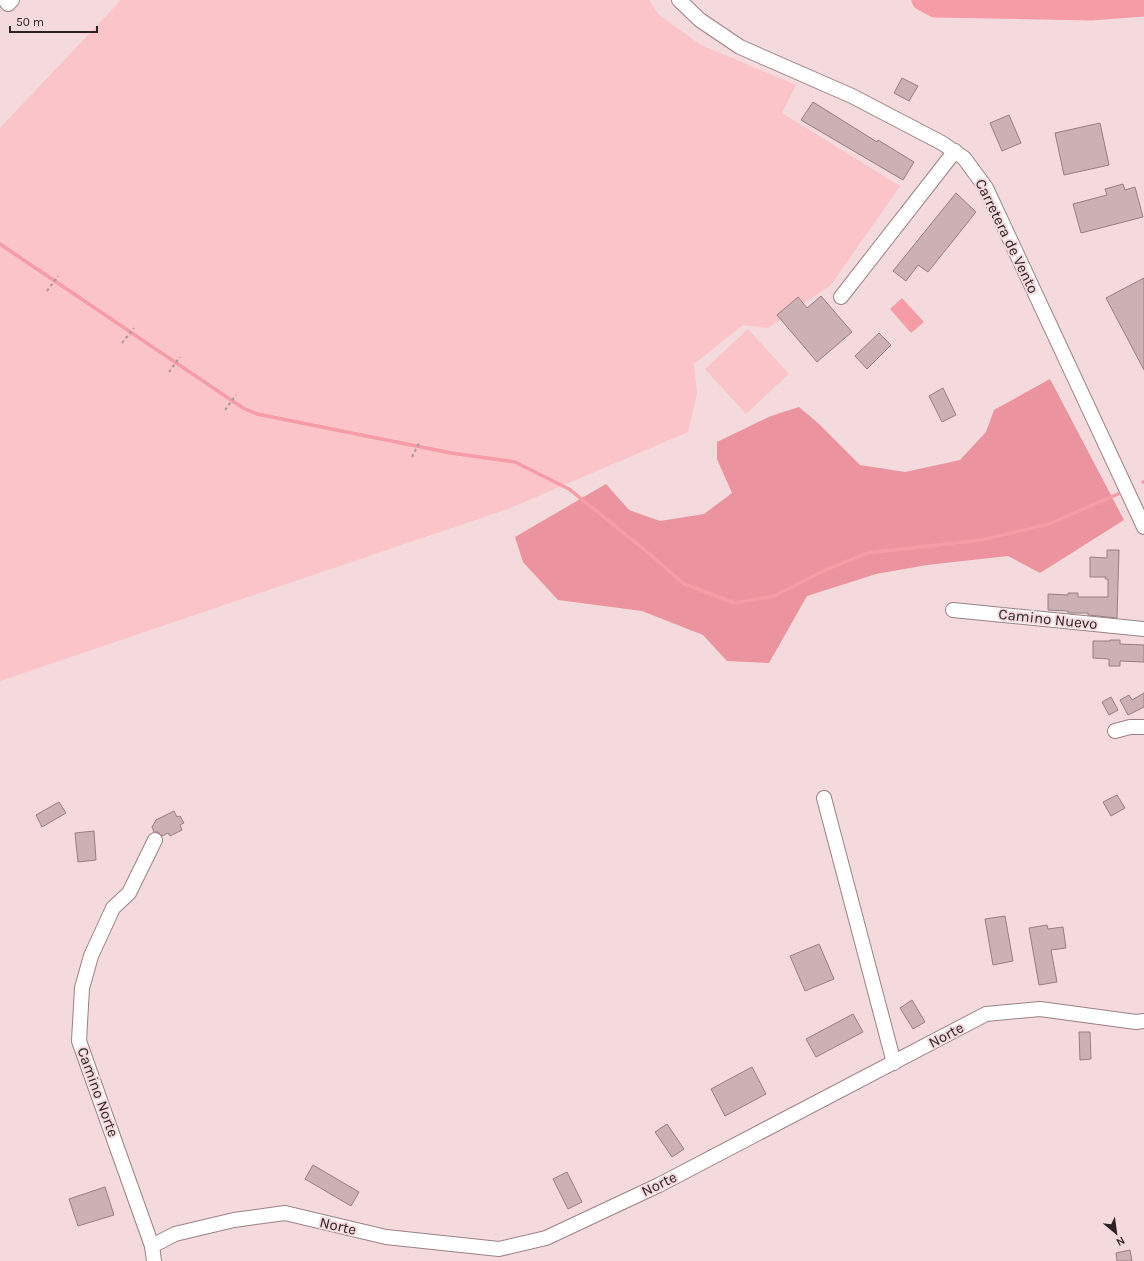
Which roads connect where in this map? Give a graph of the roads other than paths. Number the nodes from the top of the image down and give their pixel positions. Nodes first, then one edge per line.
1 (5, 0) edge
2 (12, 0) edge
3 (679, 0) edge
4 (955, 151) junction
5 (841, 297) dead end
6 (1144, 527) edge
7 (953, 610) dead end
8 (1144, 629) edge
9 (1144, 727) edge
10 (1115, 731) dead end
11 (824, 798) dead end
12 (155, 840) dead end
13 (1144, 1021) edge
14 (894, 1062) junction
15 (152, 1246) junction
16 (154, 1261) edge

1 - 2 street
3 - 4 street, Carretera de Vento
4 - 5 street
4 - 6 street, Carretera de Vento
7 - 8 street, Camino Nuevo
9 - 10 street
11 - 14 street
12 - 15 street, Camino Norte
13 - 14 street, Norte
14 - 15 street, Norte
15 - 16 street, Camino Norte

